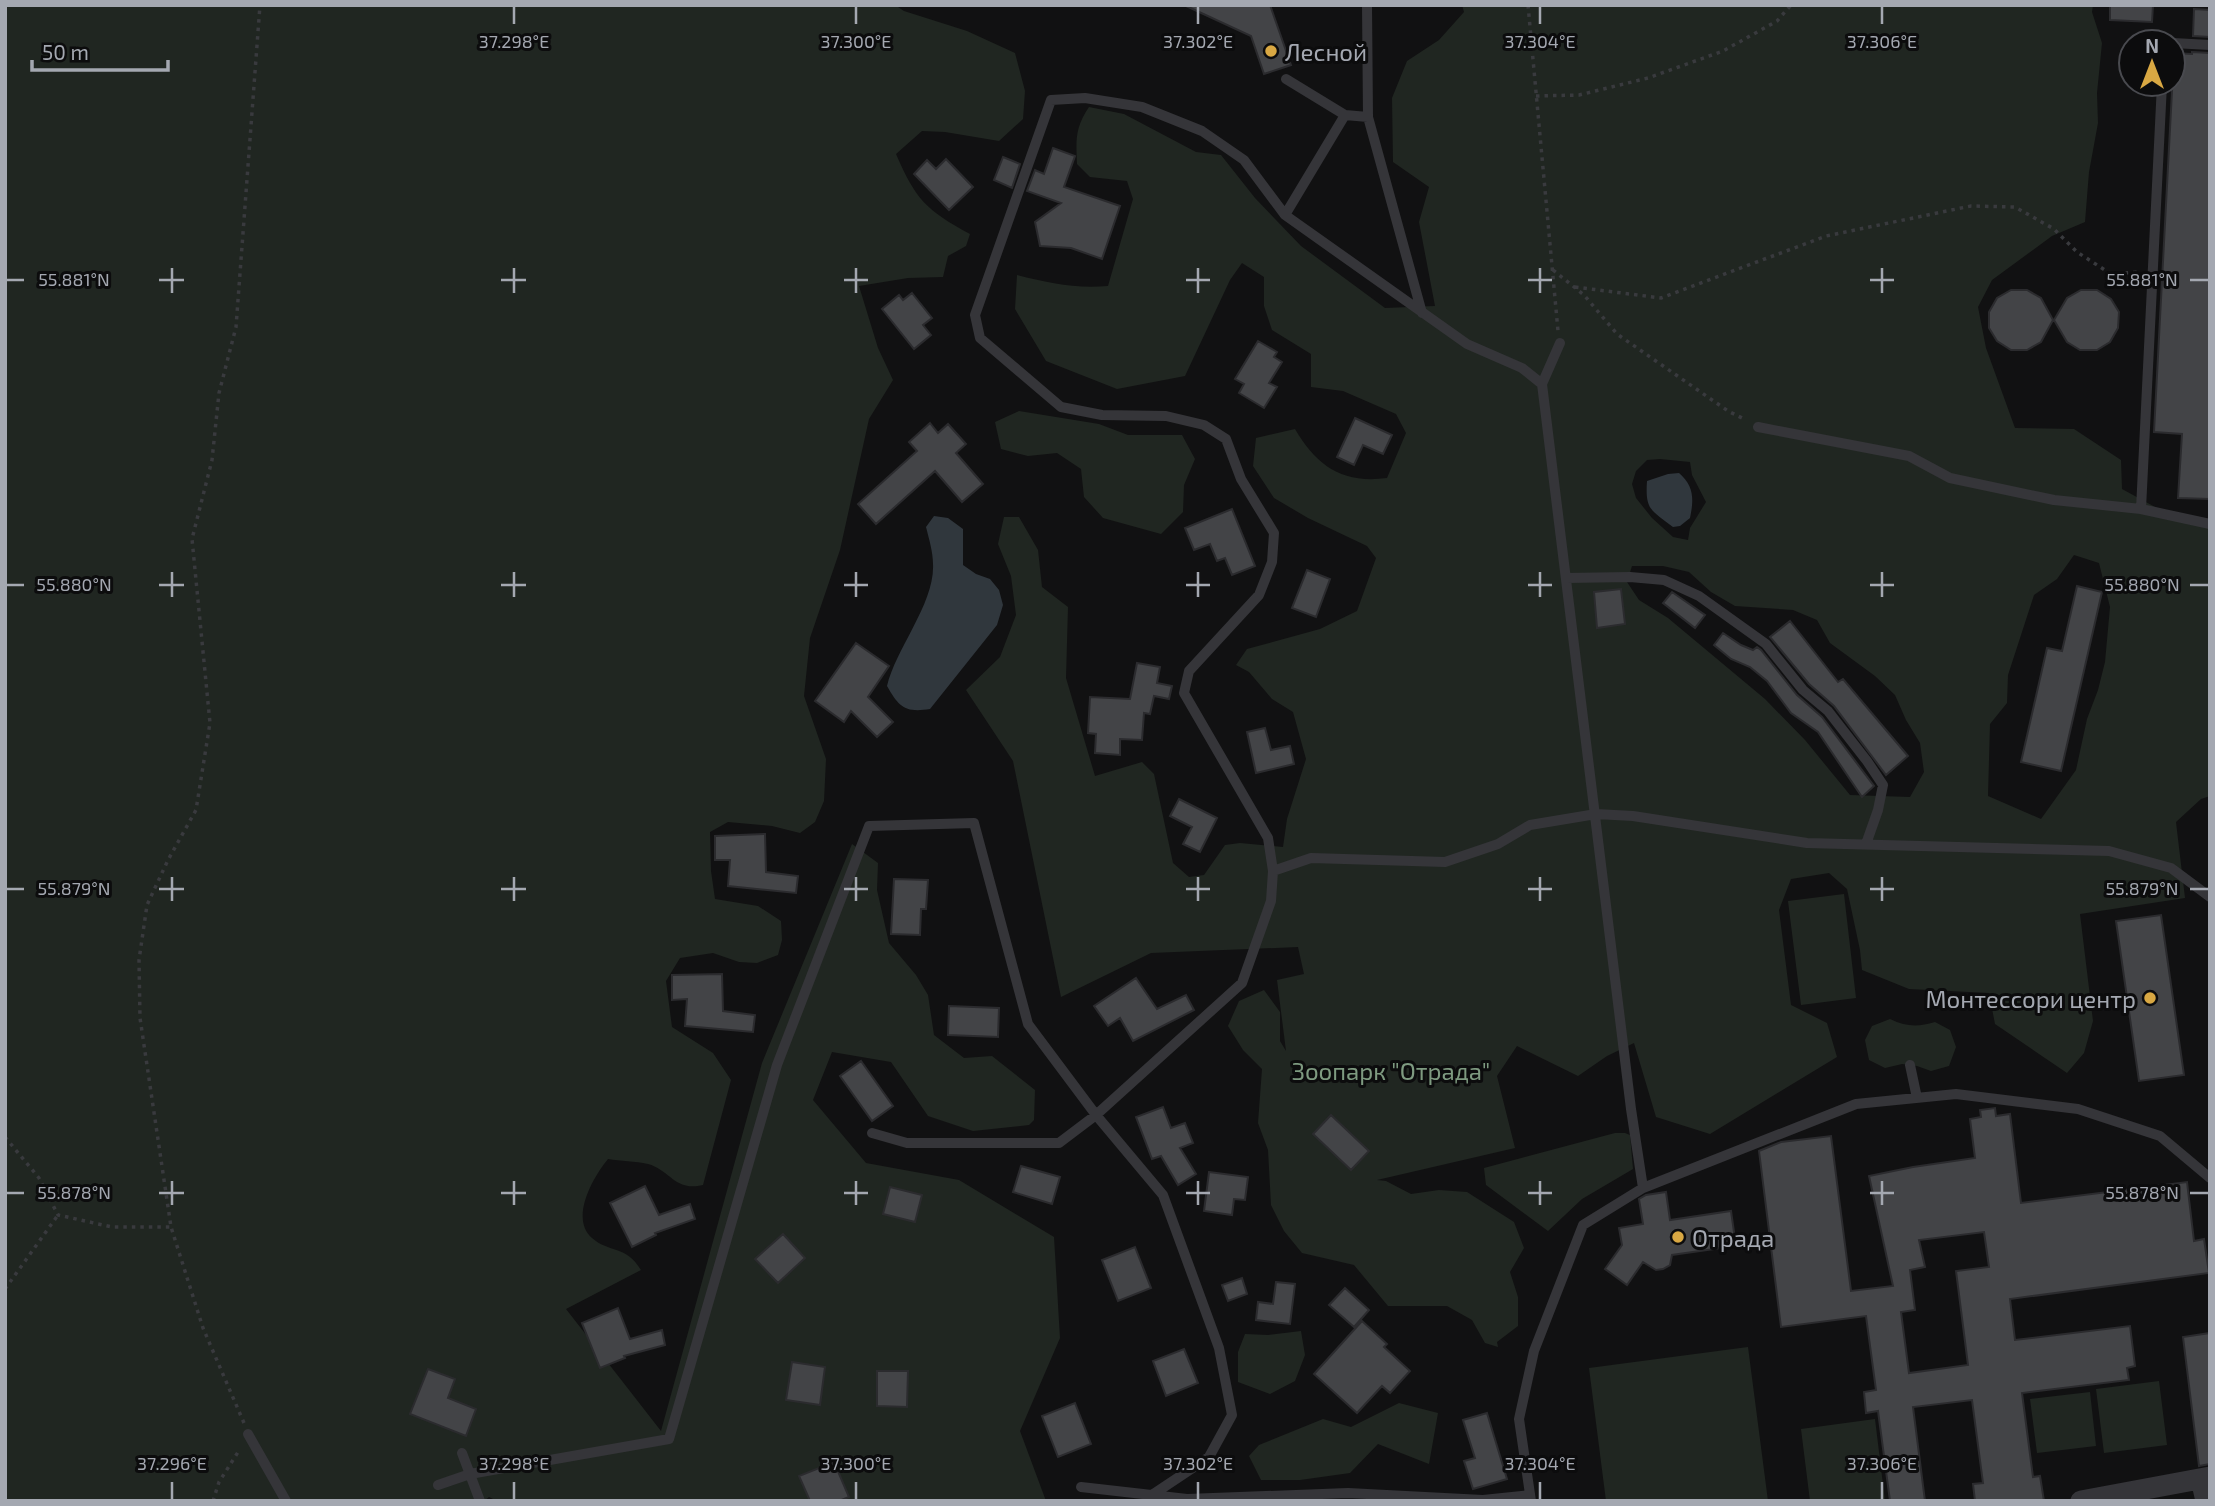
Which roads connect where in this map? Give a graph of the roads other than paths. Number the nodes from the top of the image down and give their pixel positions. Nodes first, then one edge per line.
1 (1367, 5) edge
2 (2187, 44) edge
3 (2210, 45) edge
4 (1286, 79) dead end
5 (2161, 98) edge
6 (1345, 115) junction
7 (1368, 117) junction
8 (1285, 215) junction
9 (1422, 313) junction
10 (1560, 343) road end
11 (1542, 384) junction
12 (1758, 427) road end
13 (2141, 509) junction
14 (2210, 524) edge
15 (1566, 578) junction
16 (1596, 814) junction
17 (1866, 844) junction
18 (1273, 871) junction
19 (2210, 897) edge
20 (1910, 1065) dead end
21 (1917, 1098) junction
22 (1096, 1115) junction
23 (872, 1133) dead end
24 (2210, 1178) edge
25 (1643, 1188) junction
26 (248, 1434) road end
27 (462, 1453) dead end
28 (470, 1474) junction
29 (2205, 1478) edge
30 (438, 1485) dead end
31 (1081, 1487) dead end
32 (1151, 1498) edge
33 (1531, 1498) edge
34 (286, 1501) edge
35 (480, 1501) edge
36 (2081, 1501) edge
37 (2206, 1501) edge

1 - 7 lane
2 - 3 lane
4 - 6 lane
5 - 13 lane
6 - 7 lane
6 - 8 lane
7 - 9 lane
8 - 9 lane
8 - 18 lane
9 - 11 lane
10 - 11 lane
11 - 15 lane
12 - 13 lane
13 - 14 lane
15 - 16 lane
15 - 17 lane
16 - 17 lane
16 - 18 lane
16 - 25 lane
17 - 19 lane
18 - 22 lane
20 - 21 lane
21 - 24 lane
21 - 25 lane
22 - 23 lane
22 - 28 lane
22 - 32 lane
25 - 33 lane
26 - 34 lane
27 - 28 lane
28 - 30 lane
28 - 35 lane
29 - 36 street
29 - 37 street
31 - 32 lane
32 - 33 lane

